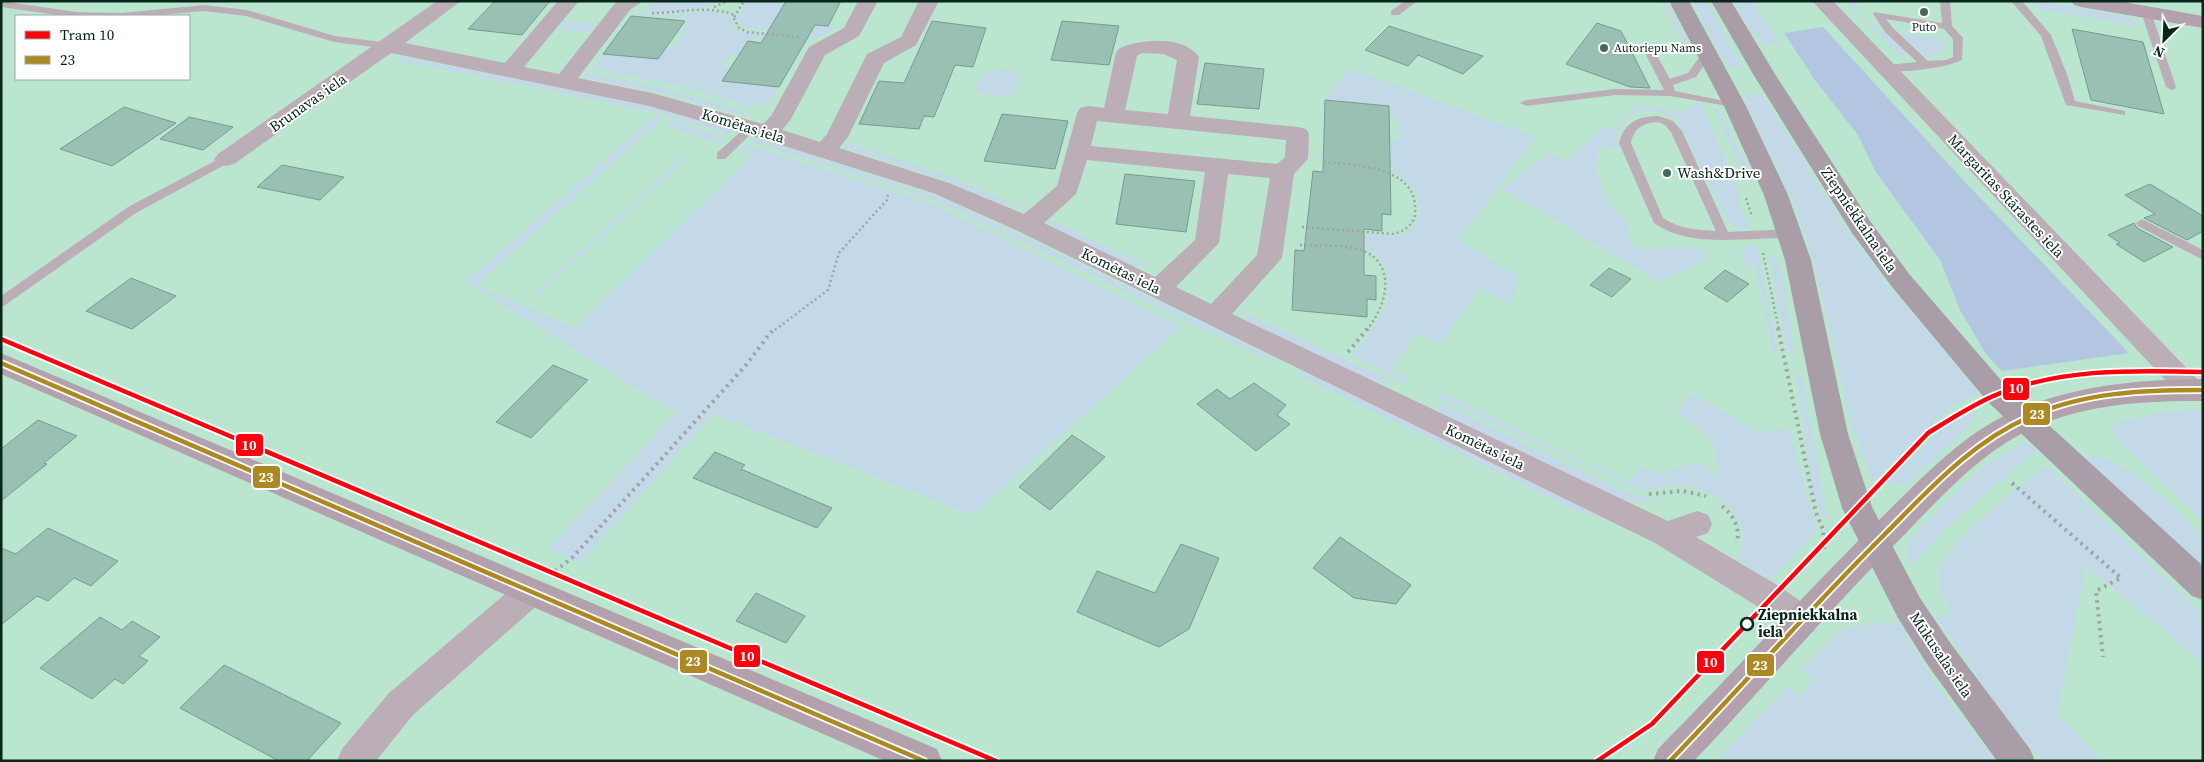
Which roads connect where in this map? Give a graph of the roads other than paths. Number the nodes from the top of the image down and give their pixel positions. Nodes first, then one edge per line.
1 (452, 1) edge
2 (569, 1) edge
3 (868, 1) edge
4 (929, 1) edge
5 (1412, 1) edge
6 (1679, 1) edge
7 (1721, 1) edge
8 (1822, 1) edge
9 (1945, 1) edge
10 (2016, 1) edge
11 (2081, 1) edge
12 (1, 4) edge
13 (638, 7) edge
14 (2146, 12) junction
15 (1395, 13) dead end
16 (76, 15) edge
17 (131, 15) edge
18 (2203, 22) edge
19 (1946, 27) junction
20 (830, 43) junction
21 (1646, 45) dead end
22 (390, 46) junction
23 (895, 50) junction
24 (1712, 64) junction
25 (1927, 66) junction
26 (1886, 68) junction
27 (510, 71) junction
28 (1764, 74) junction
29 (564, 82) junction
30 (2171, 87) dead end
31 (1669, 88) junction
32 (1526, 103) dead end
33 (1735, 106) junction
34 (2122, 113) dead end
35 (1113, 115) junction
36 (1178, 122) junction
37 (759, 130) junction
38 (824, 151) junction
39 (1078, 152) junction
40 (721, 156) dead end
41 (226, 159) joint
42 (1218, 165) junction
43 (1284, 172) junction
44 (2142, 223) dead end
45 (1028, 225) junction
46 (1789, 233) junction
47 (1724, 236) junction
48 (2203, 256) edge
49 (1159, 289) junction
50 (1, 303) edge
51 (1214, 317) junction
52 (1, 363) edge
53 (2197, 390) edge
54 (2024, 419) junction
55 (1696, 524) dead end
56 (1666, 534) junction
57 (1874, 544) junction
58 (2203, 586) edge
59 (530, 592) junction
60 (1803, 621) junction
61 (914, 759) edge
62 (354, 761) edge
63 (1670, 761) edge
64 (2018, 761) edge

1 - 22 street, Brunavas iela
2 - 27 street
3 - 20 street
4 - 23 street
5 - 15 lane
6 - 24 highway
7 - 28 highway, Ziepniekkalna iela
8 - 26 street, Margaritas Stārastes iela
9 - 19 lane
10 - 34 lane
11 - 14 street
12 - 16 lane
13 - 29 street
14 - 18 street
14 - 30 lane
17 - 22 lane
19 - 25 lane
19 - 25 lane
20 - 23 street
20 - 37 street
21 - 31 lane
22 - 27 street, Komētas iela
22 - 41 street, Brunavas iela
23 - 38 street
24 - 28 highway
24 - 31 lane
24 - 33 highway
25 - 26 lane
26 - 53 street, Margaritas Stārastes iela
27 - 29 street, Komētas iela
28 - 54 highway, Ziepniekkalna iela
29 - 37 street, Komētas iela
31 - 32 lane
31 - 33 lane
33 - 46 highway
35 - 36 street
35 - 36 street
35 - 39 street
36 - 43 street
37 - 38 street, Komētas iela
37 - 40 lane
38 - 45 street, Komētas iela
39 - 42 street
39 - 45 street
41 - 50 lane
42 - 43 street
42 - 49 street
43 - 51 street
44 - 48 lane
45 - 49 street, Komētas iela
46 - 47 lane
46 - 57 highway
47 - 47 lane
49 - 51 street, Komētas iela
51 - 56 street, Komētas iela
52 - 59 street
53 - 54 street
54 - 57 street
54 - 58 highway
55 - 56 street
56 - 60 street, Komētas iela
57 - 60 street
57 - 64 highway, Mūkusalas iela
59 - 61 street
59 - 62 street
60 - 63 street

